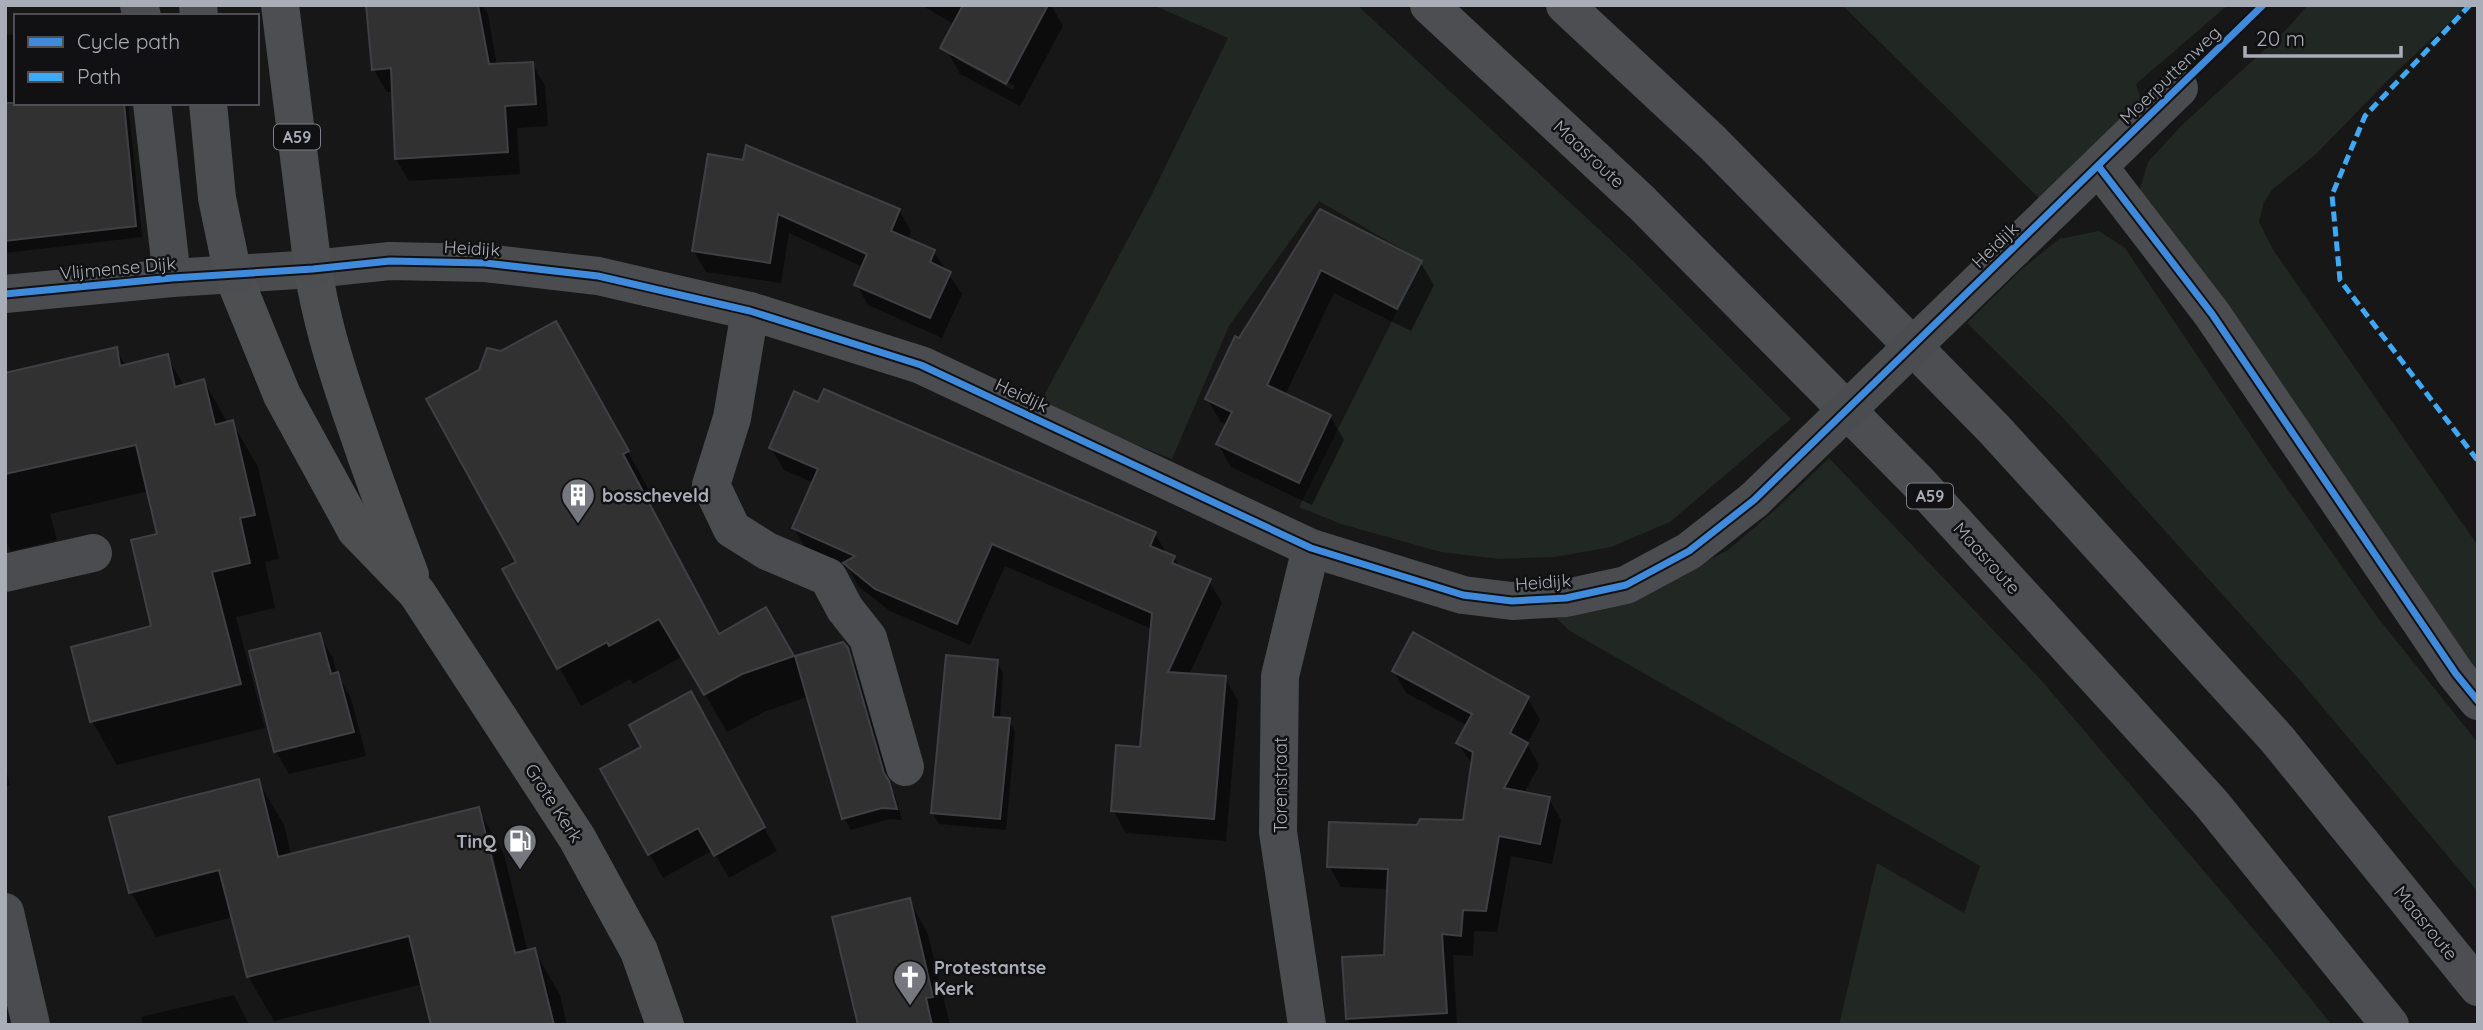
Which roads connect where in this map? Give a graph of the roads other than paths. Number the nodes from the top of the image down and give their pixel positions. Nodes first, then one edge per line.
1 (280, 5) edge
2 (1429, 5) edge
3 (1565, 5) edge
4 (2179, 88) dead end
5 (152, 105) edge
6 (208, 105) edge
7 (2099, 167) junction
8 (313, 269) junction
9 (233, 275) junction
10 (172, 278) junction
11 (5, 294) edge
12 (750, 311) junction
13 (1311, 548) junction
14 (93, 553) dead end
15 (5, 573) edge
16 (417, 593) junction
17 (2478, 701) edge
18 (905, 766) dead end
19 (5, 912) edge
20 (2478, 987) edge
21 (31, 1025) edge
22 (665, 1025) edge
23 (1307, 1025) edge
24 (2390, 1025) edge

1 - 8 highway, A59
2 - 24 highway, Maasroute / A59
3 - 20 highway, Maasroute
4 - 7 street, Moerputtenweg
5 - 10 street
6 - 9 highway
7 - 13 street, Heidijk, bridge
7 - 17 street
8 - 9 street, Heidijk
8 - 12 street, Heidijk
8 - 16 main road, Grote Kerk
9 - 10 street, Vlijmense Dijk
9 - 16 main road, Grote Kerk
10 - 11 street, Vlijmense Dijk
12 - 13 street, Heidijk
12 - 18 street
13 - 23 street, Torenstraat
14 - 15 street
16 - 22 main road, Grote Kerk
19 - 21 street

